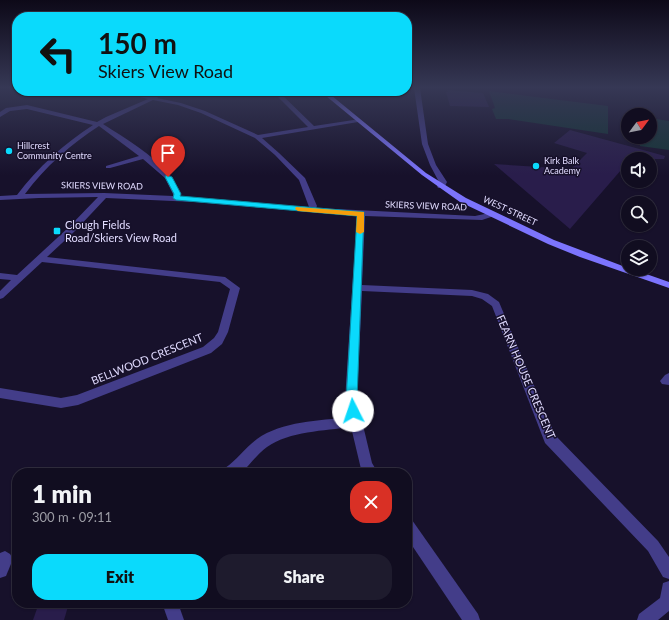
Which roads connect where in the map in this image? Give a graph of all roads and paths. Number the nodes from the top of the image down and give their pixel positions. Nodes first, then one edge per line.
1 (68, 117) edge
2 (112, 117) edge
3 (214, 117) edge
4 (302, 117) edge
5 (354, 117) edge
6 (421, 117) edge
7 (358, 120) junction
8 (98, 124) junction
9 (312, 127) junction
10 (257, 137) junction
11 (145, 156) junction
12 (108, 167) dead end
13 (441, 186) junction
14 (104, 195) junction
15 (20, 196) junction
16 (0, 198) edge
17 (176, 198) junction
18 (312, 210) junction
19 (361, 214) junction
20 (491, 214) junction
21 (40, 259) junction
22 (0, 276) edge
23 (19, 278) junction
24 (669, 285) edge
25 (358, 288) junction
26 (0, 296) edge
27 (0, 393) edge
28 (355, 421) junction
29 (237, 468) edge
30 (368, 468) edge
31 (412, 532) edge
32 (669, 571) edge
33 (669, 589) edge
34 (172, 608) edge
35 (176, 620) edge
36 (472, 620) edge
37 (645, 620) edge

1 - 8 street
2 - 8 street
3 - 10 street
4 - 9 street
5 - 7 main road, WEST STREET
6 - 13 street
7 - 9 street
7 - 13 main road, WEST STREET
8 - 11 street
8 - 15 street
9 - 10 street
10 - 18 street
11 - 12 street
11 - 17 street
13 - 20 main road, WEST STREET
14 - 15 street, SKIERS VIEW ROAD
14 - 17 street, SKIERS VIEW ROAD
14 - 21 street
15 - 16 street, SKIERS VIEW ROAD
17 - 18 street, SKIERS VIEW ROAD
18 - 19 street, SKIERS VIEW ROAD
19 - 20 street, SKIERS VIEW ROAD
19 - 25 street
20 - 24 main road, WEST STREET
21 - 23 street
21 - 27 street, BELLWOOD CRESCENT
22 - 23 street
23 - 26 street
25 - 28 street
25 - 32 street, FEARN HOUSE CRESCENT
28 - 29 street
28 - 30 street
31 - 36 street
33 - 37 street
34 - 35 street

